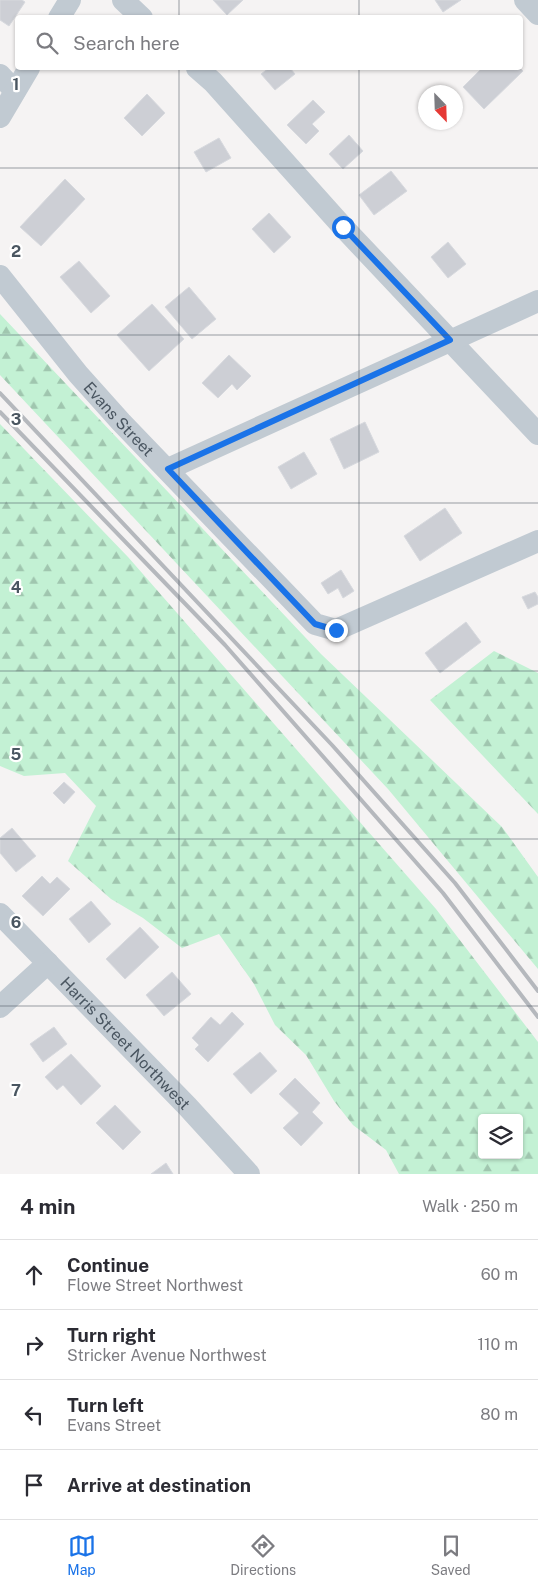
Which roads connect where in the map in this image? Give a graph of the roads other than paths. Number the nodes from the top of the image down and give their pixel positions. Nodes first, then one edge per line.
1 (70, 0) edge
2 (123, 0) edge
3 (525, 0) edge
4 (538, 14) edge
5 (61, 15) edge
6 (139, 15) edge
7 (26, 70) edge
8 (199, 70) edge
9 (8, 83) edge
10 (0, 117) edge
11 (0, 276) edge
12 (538, 301) edge
13 (450, 340) junction
14 (538, 434) edge
15 (168, 469) junction
16 (538, 541) edge
17 (0, 914) edge
18 (48, 963) junction
19 (0, 1007) edge
20 (249, 1174) edge

1 - 5 street
2 - 6 street
3 - 4 street
7 - 9 street
8 - 13 street
9 - 10 street
11 - 15 street, Evans Street
12 - 13 street
13 - 14 street
13 - 15 street
15 - 16 street, Evans Street
17 - 18 street, Harris Street Northwest
18 - 19 street
18 - 20 street, Harris Street Northwest

